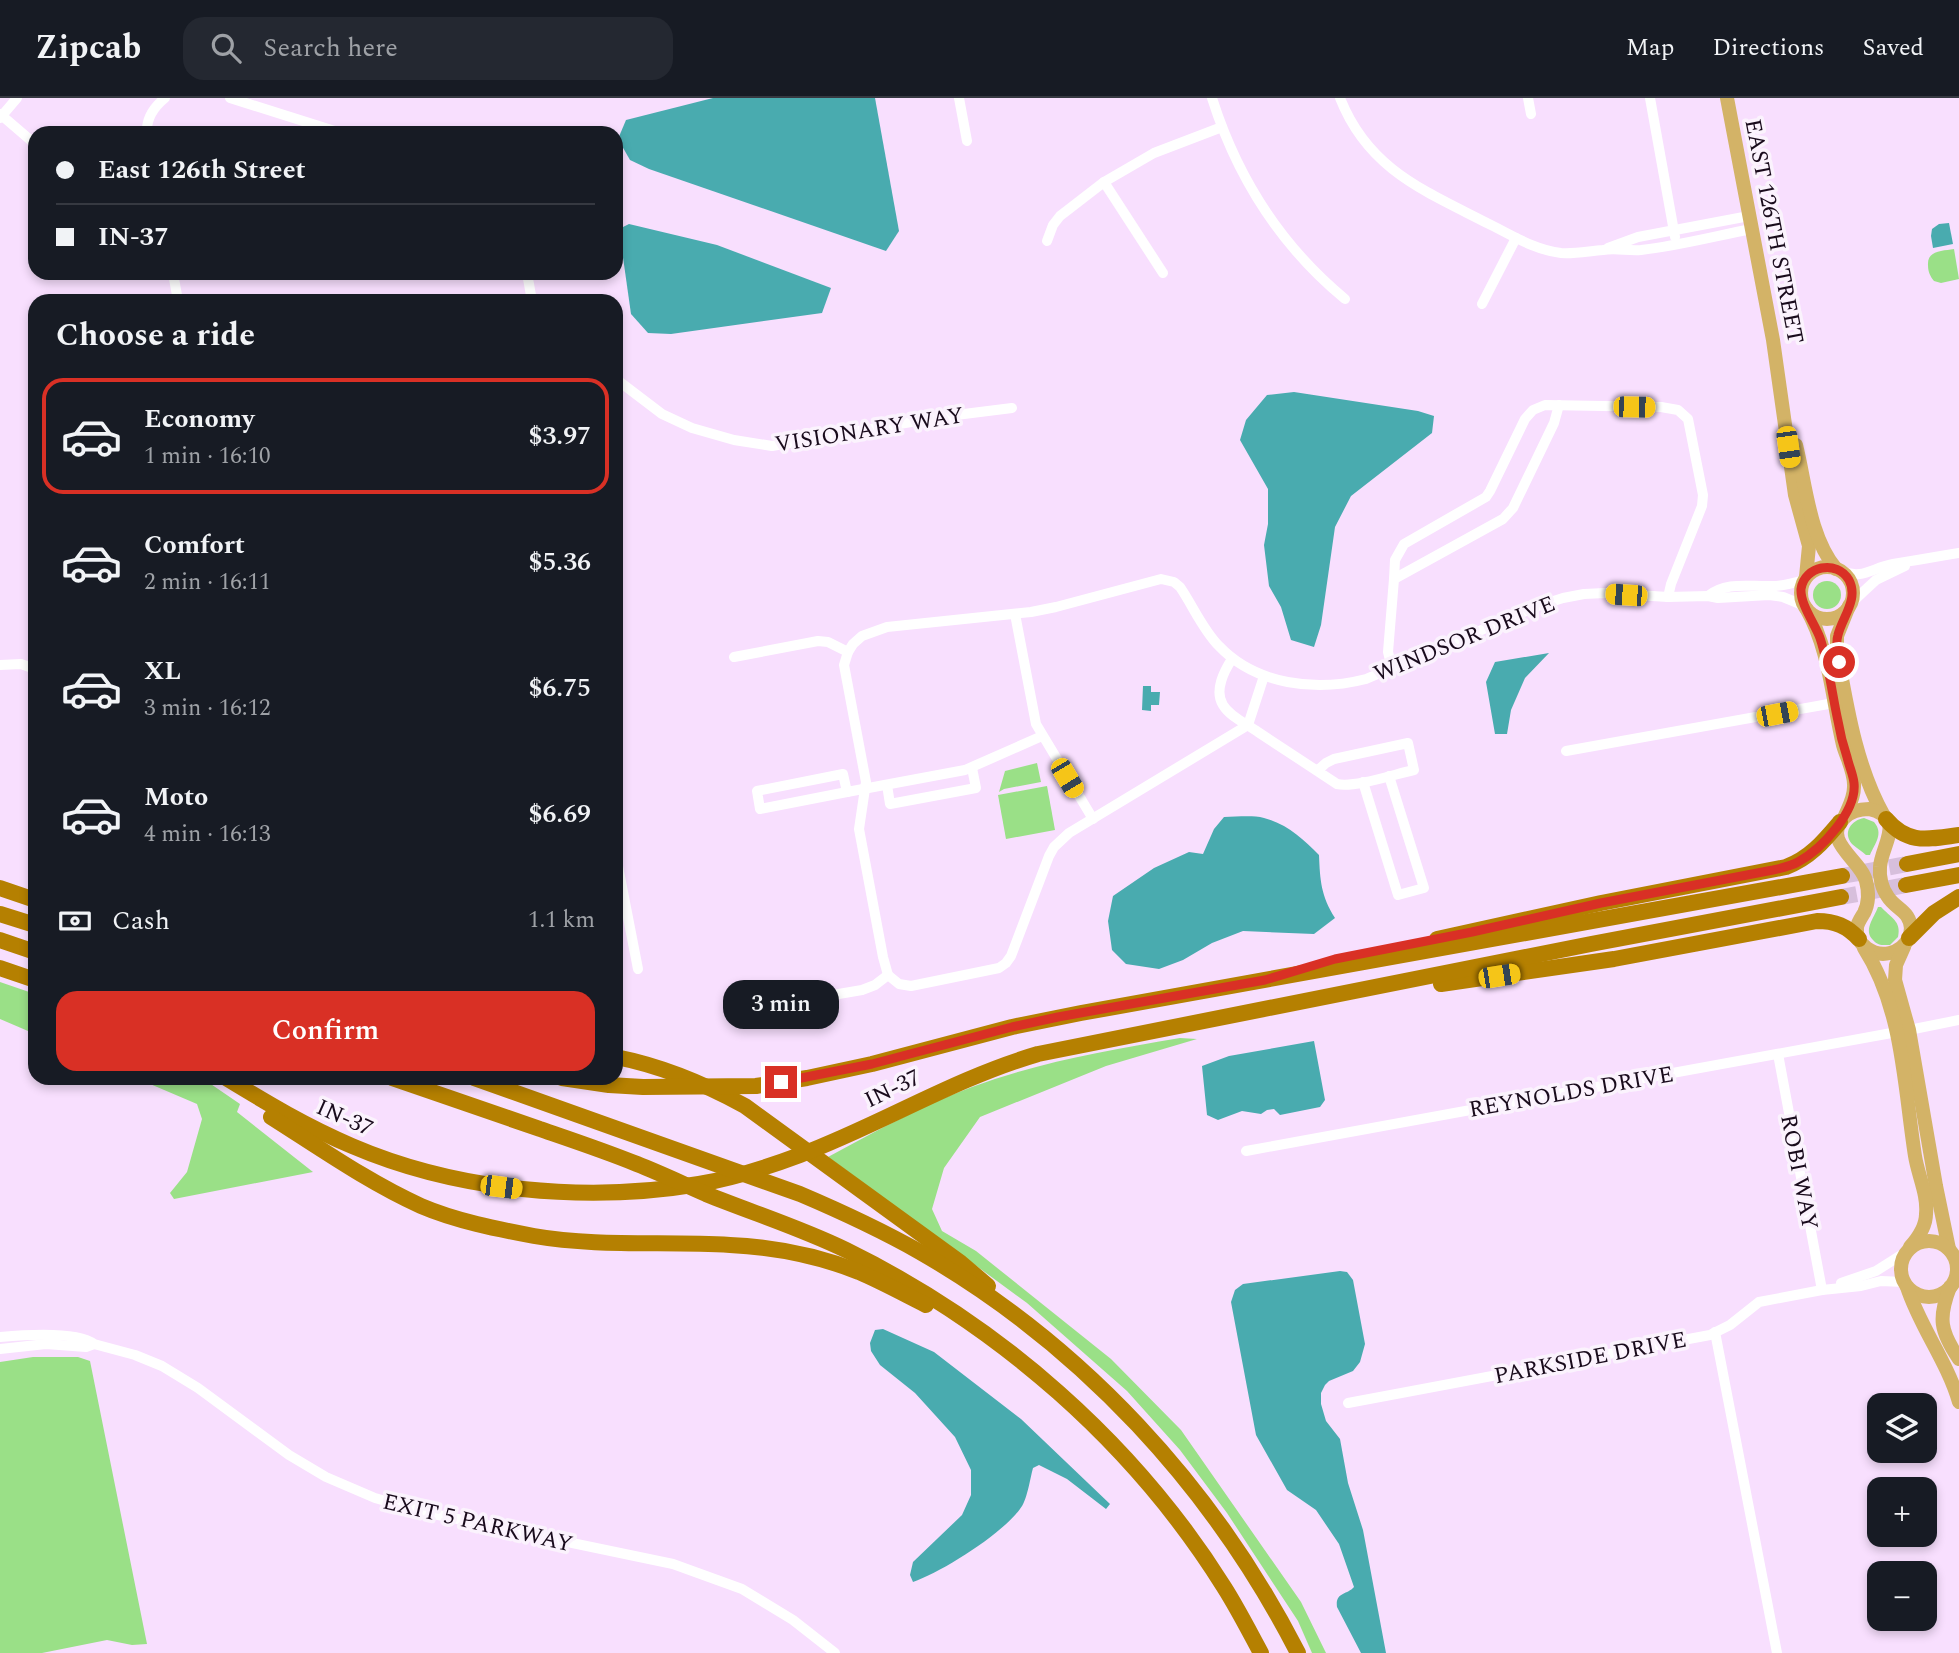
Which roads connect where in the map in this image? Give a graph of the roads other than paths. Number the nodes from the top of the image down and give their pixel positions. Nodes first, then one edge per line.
1 (17, 98) edge
2 (166, 98) edge
3 (230, 98) edge
4 (959, 98) edge
5 (1212, 98) edge
6 (1339, 98) edge
7 (1528, 98) edge
8 (1650, 98) edge
9 (1727, 98) edge
10 (1531, 114) dead end
11 (1, 115) edge
12 (147, 126) edge
13 (319, 126) edge
14 (1222, 127) junction
15 (28, 138) edge
16 (967, 141) dead end
17 (1104, 182) junction
18 (1750, 223) junction
19 (1674, 230) junction
20 (1516, 237) junction
21 (1047, 241) dead end
22 (1676, 244) junction
23 (1605, 249) junction
24 (1163, 273) dead end
25 (1345, 299) dead end
26 (1482, 304) dead end
27 (1779, 372) junction
28 (623, 384) edge
29 (1559, 405) junction
30 (1012, 408) dead end
31 (1959, 553) edge
32 (1921, 560) junction
33 (1838, 570) junction
34 (1394, 579) junction
35 (1805, 579) junction
36 (1708, 596) junction
37 (1668, 597) junction
38 (1849, 605) junction
39 (1805, 607) junction
40 (1015, 614) junction
41 (848, 652) junction
42 (734, 657) dead end
43 (1232, 659) junction
44 (0, 664) edge
45 (28, 666) edge
46 (1392, 668) junction
47 (1264, 676) junction
48 (1835, 704) junction
49 (1248, 725) junction
50 (1042, 736) junction
51 (1566, 751) dead end
52 (972, 768) junction
53 (1317, 771) junction
54 (1389, 776) junction
55 (1363, 782) junction
56 (887, 785) junction
57 (866, 789) junction
58 (847, 792) junction
59 (1885, 818) junction
60 (1093, 819) junction
61 (1842, 821) junction
62 (1959, 835) edge
63 (1959, 854) edge
64 (1907, 864) tunnel mouth
65 (1842, 876) tunnel mouth
66 (1959, 876) edge
67 (1906, 885) tunnel mouth
68 (0, 887) edge
69 (623, 892) edge
70 (1841, 897) tunnel mouth
71 (1959, 897) edge
72 (28, 898) edge
73 (0, 914) edge
74 (28, 923) edge
75 (0, 940) edge
76 (1861, 942) junction
77 (1907, 942) junction
78 (28, 950) edge
79 (0, 968) edge
80 (638, 969) dead end
81 (888, 975) junction
82 (28, 978) edge
83 (1265, 980) junction
84 (1317, 999) junction
85 (792, 1002) dead end
86 (1959, 1020) edge
87 (1903, 1031) junction
88 (1778, 1054) junction
89 (623, 1058) edge
90 (226, 1085) edge
91 (238, 1085) edge
92 (412, 1085) edge
93 (494, 1085) edge
94 (609, 1085) edge
95 (1246, 1151) dead end
96 (1908, 1250) junction
97 (1953, 1253) edge
98 (1955, 1281) edge
99 (1905, 1285) junction
100 (1822, 1290) junction
101 (1016, 1316) junction
102 (1715, 1332) junction
103 (0, 1337) edge
104 (94, 1344) junction
105 (0, 1349) edge
106 (1959, 1360) edge
107 (1959, 1402) edge
108 (1349, 1403) dead end
109 (1112, 1444) junction
110 (835, 1653) edge
111 (1261, 1653) edge
112 (1298, 1653) edge
113 (1777, 1653) edge

1 - 11 street
2 - 12 street
3 - 13 street
4 - 16 street
5 - 14 street
6 - 20 street
7 - 10 street
8 - 19 street
9 - 18 main road, EAST 126TH STREET
11 - 15 street
14 - 17 street
14 - 25 street
17 - 21 street
17 - 24 street
18 - 19 street
18 - 22 street
18 - 27 main road, EAST 126TH STREET
19 - 22 street
19 - 23 street
20 - 23 street
20 - 26 street
22 - 23 street
27 - 33 main road, EAST 126TH STREET
27 - 35 main road, EAST 126TH STREET
28 - 30 street, VISIONARY WAY
29 - 34 street
29 - 34 street
29 - 37 street
31 - 32 street
32 - 33 street
32 - 38 street
33 - 35 main road
33 - 38 main road
34 - 46 street
35 - 36 street, WINDSOR DRIVE
35 - 39 main road
36 - 37 street, WINDSOR DRIVE
36 - 39 street, WINDSOR DRIVE
37 - 46 street, WINDSOR DRIVE
38 - 39 main road
38 - 59 main road
39 - 48 main road
40 - 41 street
40 - 43 street
40 - 50 street
41 - 42 street
41 - 57 street
43 - 47 street, WINDSOR DRIVE
43 - 49 street
44 - 45 street
46 - 47 street, WINDSOR DRIVE
47 - 49 street
48 - 51 street
48 - 61 main road
49 - 53 street
49 - 60 street
50 - 52 street
50 - 60 street
52 - 56 street
52 - 56 street
53 - 54 street
53 - 55 street
54 - 55 street
54 - 55 street
56 - 57 street
57 - 58 street
57 - 81 street
58 - 58 street
59 - 61 main road
59 - 62 highway
59 - 77 main road
60 - 81 street
61 - 76 main road
61 - 83 highway
63 - 64 highway
65 - 83 highway, IN-37
66 - 67 highway
68 - 72 highway
69 - 80 street
70 - 84 highway, IN-37
71 - 77 highway
73 - 74 highway
75 - 78 highway
76 - 77 main road
76 - 84 highway
76 - 87 main road
77 - 87 main road
79 - 82 highway
81 - 85 street
83 - 94 highway, IN-37
84 - 91 highway, IN-37
86 - 87 street, REYNOLDS DRIVE
87 - 88 street, REYNOLDS DRIVE
87 - 96 main road
87 - 97 main road
88 - 95 street, REYNOLDS DRIVE
88 - 100 street, ROBI WAY
89 - 101 highway
90 - 109 highway
92 - 109 highway
93 - 101 highway
96 - 97 main road
96 - 99 main road
96 - 100 street, PARKSIDE DRIVE
97 - 98 main road
98 - 99 main road
98 - 106 main road
99 - 100 street, PARKSIDE DRIVE
99 - 107 main road
100 - 102 street, PARKSIDE DRIVE
101 - 112 highway
102 - 108 street, PARKSIDE DRIVE
102 - 113 street
103 - 104 street, EXIT 5 PARKWAY
104 - 105 street, EXIT 5 PARKWAY
104 - 110 street, EXIT 5 PARKWAY
109 - 111 highway

